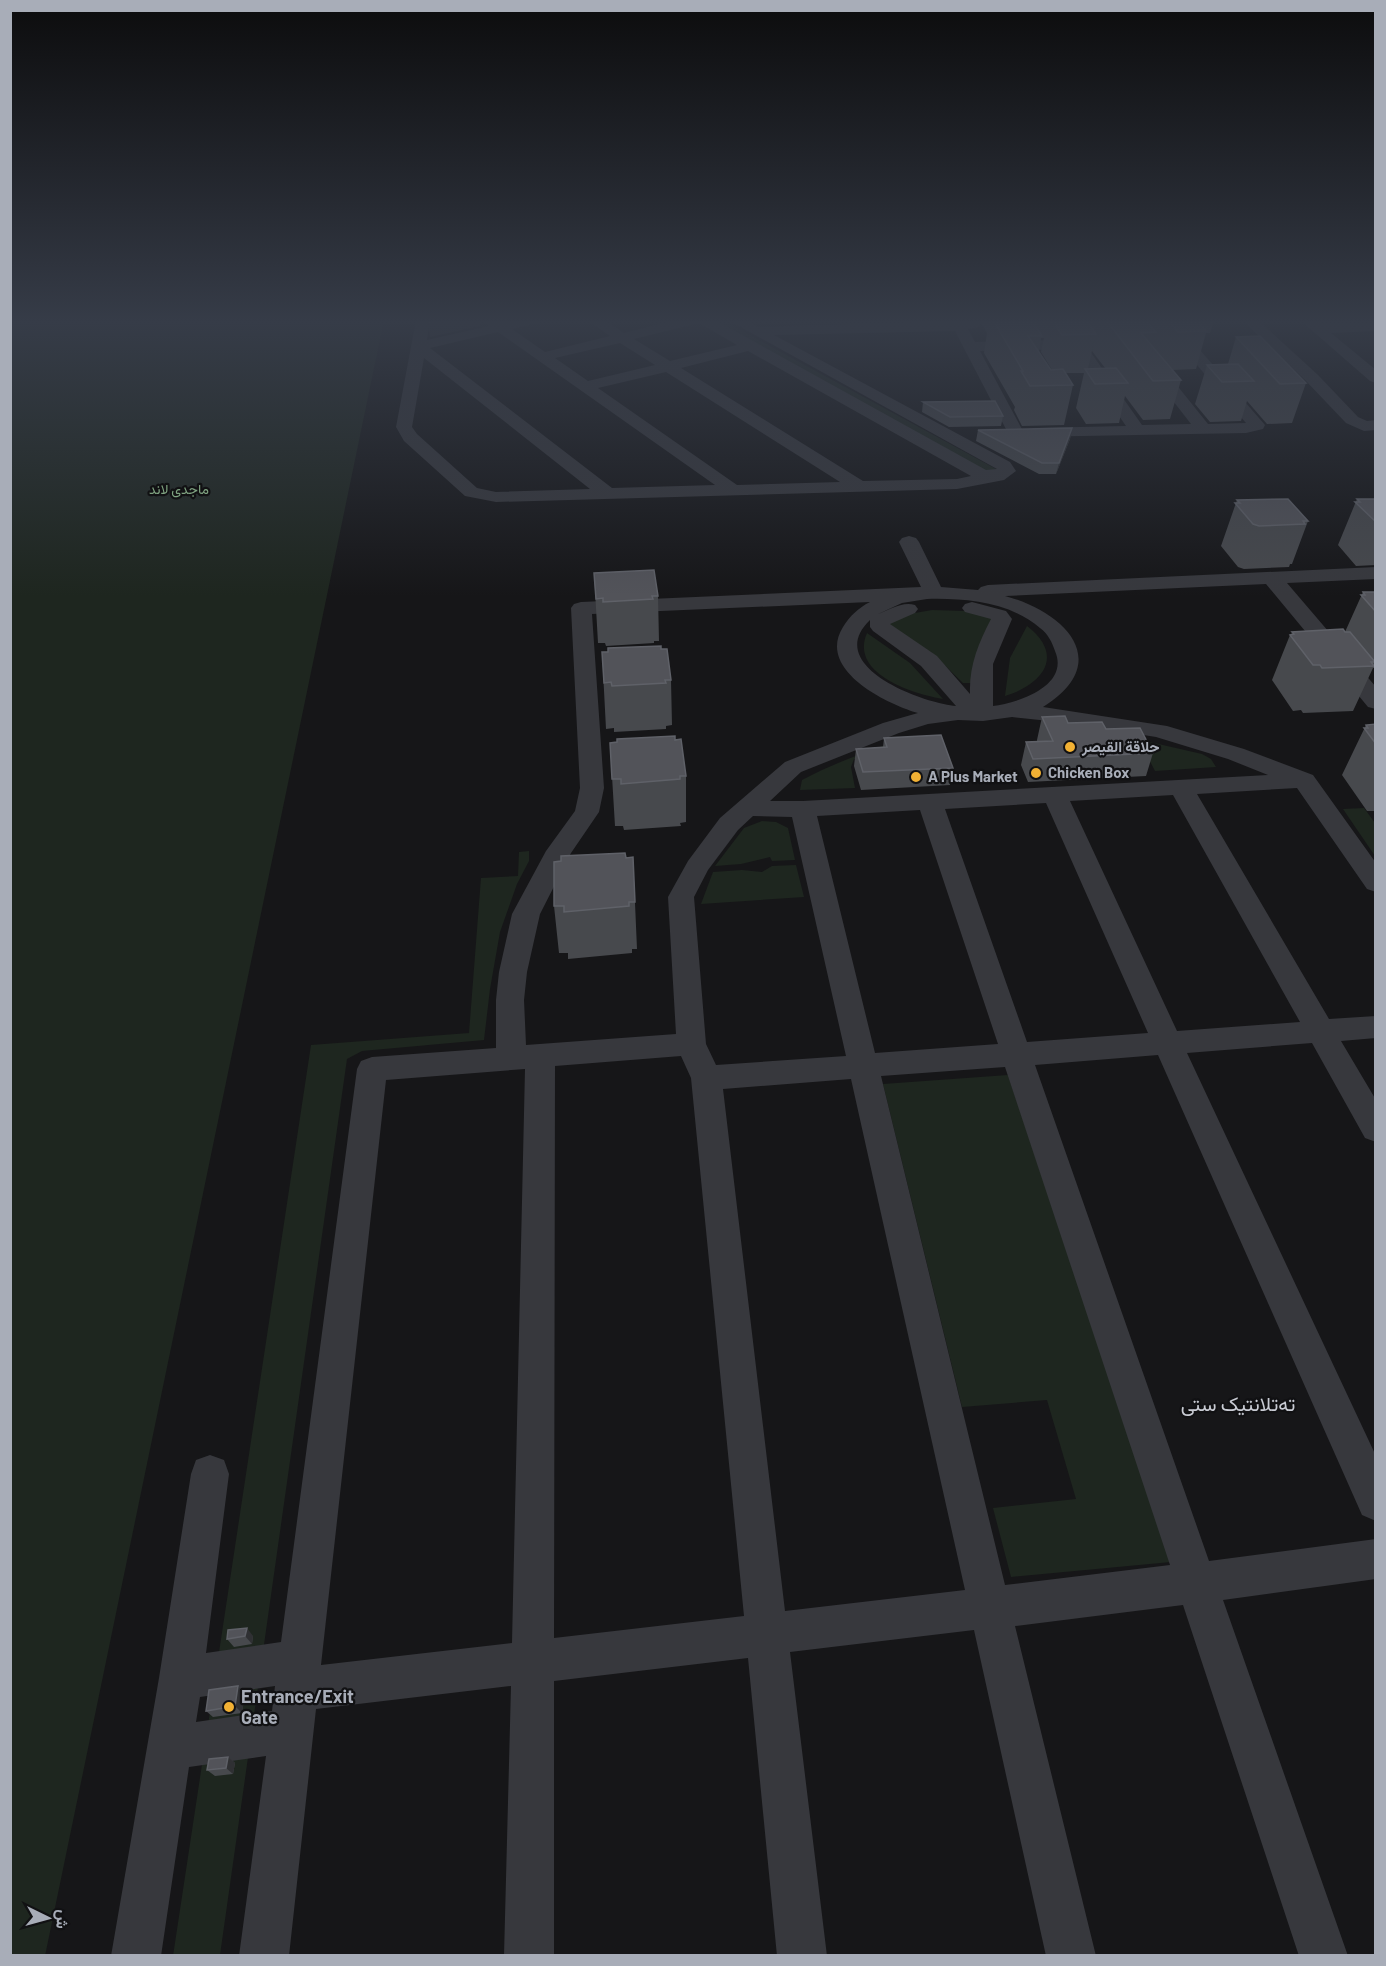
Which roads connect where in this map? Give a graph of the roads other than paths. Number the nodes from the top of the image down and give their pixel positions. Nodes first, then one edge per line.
1 (407, 412) edge
2 (502, 412) edge
3 (621, 412) edge
4 (741, 412) edge
5 (875, 412) edge
6 (899, 412) edge
7 (1005, 412) edge
8 (1068, 412) dead end
9 (1124, 412) edge
10 (1190, 412) edge
11 (1246, 412) edge
12 (1344, 412) edge
13 (1203, 429) junction
14 (1372, 429) edge
15 (1137, 430) junction
16 (1080, 432) junction
17 (1016, 433) junction
18 (946, 435) junction
19 (998, 477) junction
20 (860, 487) junction
21 (734, 490) junction
22 (608, 494) junction
23 (909, 542) dead end
24 (1376, 573) edge
25 (1272, 578) junction
26 (934, 593) junction
27 (1048, 694) junction
28 (1376, 702) edge
29 (1005, 711) junction
30 (907, 713) junction
31 (971, 713) junction
32 (1068, 716) junction
33 (1304, 780) junction
34 (1181, 787) junction
35 (1055, 795) junction
36 (930, 802) junction
37 (748, 808) junction
38 (803, 809) junction
39 (1376, 883) edge
40 (1376, 1027) edge
41 (1320, 1031) junction
42 (1168, 1043) junction
43 (1016, 1055) junction
44 (526, 1057) junction
45 (698, 1061) junction
46 (863, 1066) junction
47 (1376, 1129) edge
48 (210, 1474) dead end
49 (1376, 1501) edge
50 (1376, 1559) edge
51 (1197, 1583) junction
52 (989, 1606) junction
53 (767, 1633) junction
54 (533, 1661) junction
55 (181, 1678) junction
56 (296, 1693) junction
57 (169, 1748) junction
58 (136, 1956) edge
59 (264, 1956) edge
60 (529, 1956) edge
61 (802, 1956) edge
62 (1071, 1956) edge
63 (1324, 1956) edge

1 - 22 street
2 - 22 street
3 - 21 street
4 - 20 street
5 - 19 street
6 - 18 street
7 - 17 street
8 - 16 street
9 - 15 street
10 - 13 street
11 - 13 street
12 - 14 street
13 - 15 street
15 - 16 street
16 - 17 street
17 - 18 street
18 - 19 street
19 - 20 street
20 - 21 street
21 - 22 street
23 - 26 street
24 - 25 street
25 - 26 street
25 - 28 street
26 - 27 street
26 - 30 street
26 - 44 street
27 - 29 street
27 - 32 street
29 - 31 street
29 - 32 street
30 - 31 street
30 - 37 street
31 - 31 street
32 - 33 street
33 - 34 street
33 - 39 street
34 - 35 street
34 - 41 street
35 - 36 street
35 - 42 street
36 - 38 street
36 - 43 street
37 - 38 street
37 - 45 street
38 - 46 street
40 - 41 street
41 - 42 street
41 - 47 street
42 - 43 street
42 - 49 street
43 - 46 street
43 - 51 street
44 - 45 street
44 - 54 street
44 - 56 street
45 - 46 street
45 - 53 street
46 - 52 street
48 - 55 street
50 - 51 street
51 - 52 street
51 - 63 street
52 - 53 street
52 - 62 street
53 - 54 street
53 - 61 street
54 - 56 street
54 - 60 street
55 - 56 street
55 - 57 street
56 - 57 street
56 - 59 street
57 - 58 street

